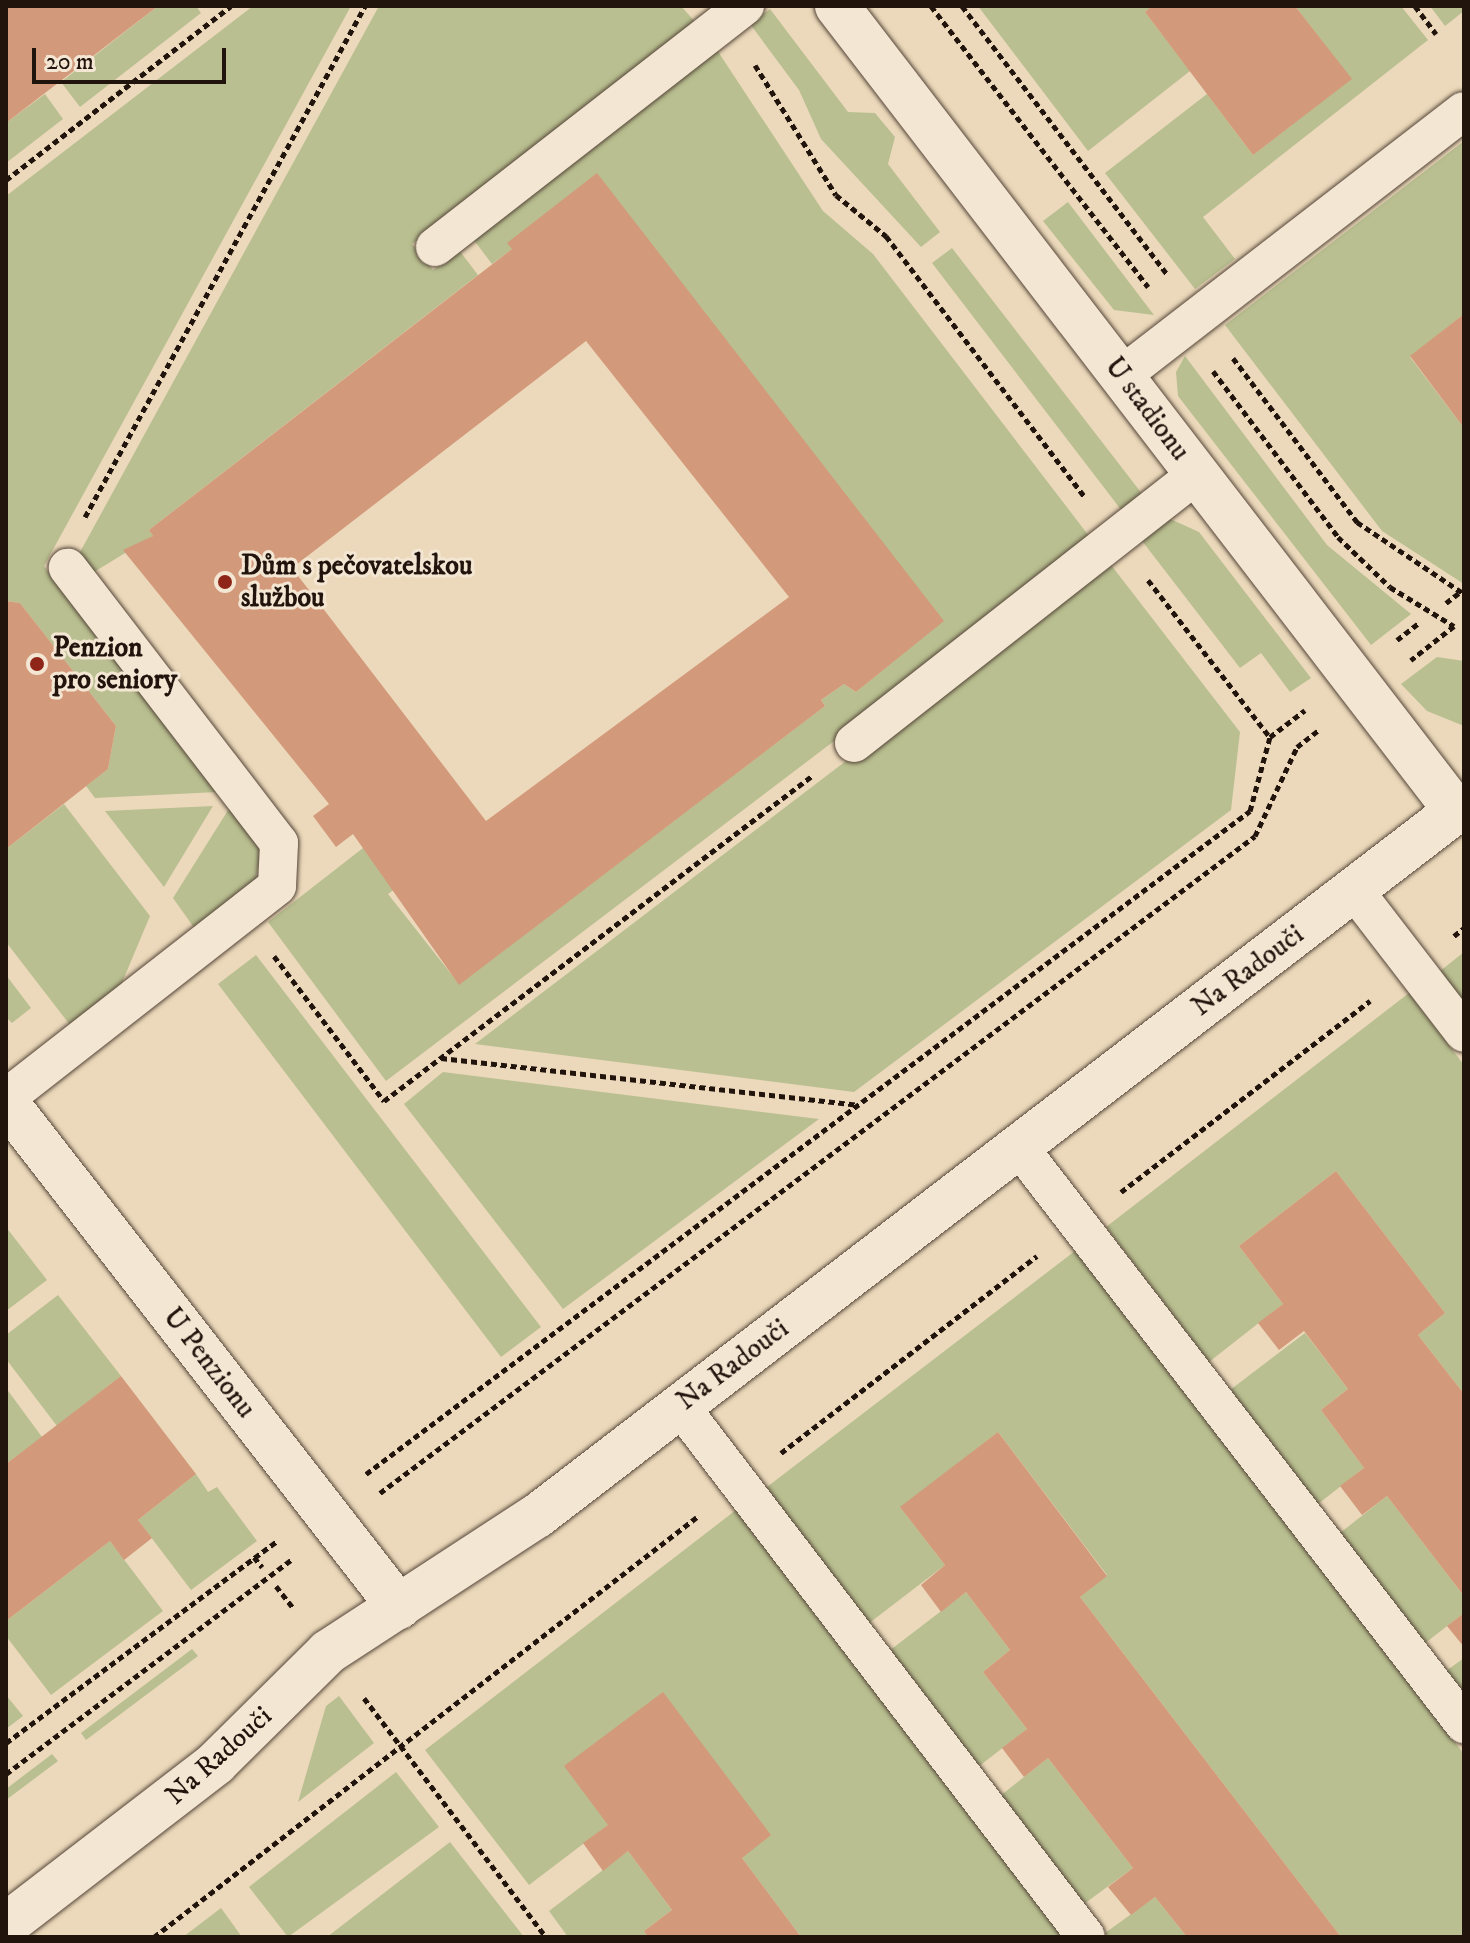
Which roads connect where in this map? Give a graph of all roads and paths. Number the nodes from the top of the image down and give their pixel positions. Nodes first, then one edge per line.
1 (231, 6) edge
2 (365, 6) edge
3 (837, 6) edge
4 (931, 6) edge
5 (1415, 6) edge
6 (734, 15) edge
7 (1436, 34) dead end
8 (1464, 111) edge
9 (6, 180) edge
10 (435, 247) dead end
11 (1181, 329) junction
12 (1121, 376) junction
13 (1197, 474) junction
14 (79, 529) dead end
15 (1115, 535) junction
16 (68, 568) dead end
17 (1464, 594) edge
18 (1446, 603) dead end
19 (1454, 626) junction
20 (1464, 632) edge
21 (1366, 694) junction
22 (1314, 702) dead end
23 (1270, 737) junction
24 (854, 743) joint
25 (1460, 808) edge
26 (1354, 890) junction
27 (244, 912) junction
28 (1464, 928) edge
29 (1414, 968) junction
30 (1464, 1033) edge
31 (441, 1058) junction
32 (858, 1105) junction
33 (9, 1110) edge
34 (1019, 1147) junction
35 (1080, 1223) junction
36 (680, 1406) junction
37 (738, 1485) junction
38 (328, 1516) junction
39 (254, 1557) junction
40 (262, 1567) dead end
41 (276, 1586) dead end
42 (399, 1607) junction
43 (303, 1622) dead end
44 (353, 1685) dead end
45 (1464, 1724) edge
46 (6, 1743) edge
47 (400, 1746) junction
48 (6, 1774) edge
49 (6, 1925) edge
50 (154, 1937) edge
51 (546, 1937) edge
52 (1086, 1937) edge

1 - 9 path
2 - 14 path
3 - 12 street, U stadionu
4 - 11 path
5 - 7 path
6 - 10 lane
6 - 15 path
8 - 11 lane
11 - 12 lane
11 - 19 path
12 - 13 street, U stadionu
13 - 15 lane
13 - 21 street, U stadionu
15 - 23 path
15 - 24 lane
16 - 27 lane
17 - 18 path
19 - 20 path
19 - 21 path
21 - 25 street, U stadionu
21 - 38 path
22 - 23 path
23 - 32 path
24 - 31 path
25 - 26 street, Na Radouči
26 - 29 lane
26 - 34 street, Na Radouči
27 - 31 path
27 - 33 lane
28 - 29 path
29 - 30 lane
29 - 35 path
31 - 32 path
32 - 38 path
33 - 38 street, U Penzionu
34 - 35 lane
34 - 36 street, Na Radouči
35 - 37 path
35 - 45 lane
36 - 37 lane
36 - 42 street, Na Radouči
37 - 47 path
37 - 52 lane
38 - 39 path
38 - 42 street, U Penzionu
38 - 48 path
39 - 40 path
39 - 46 path
41 - 43 path
42 - 49 street, Na Radouči
44 - 47 path
47 - 50 path
47 - 51 path

